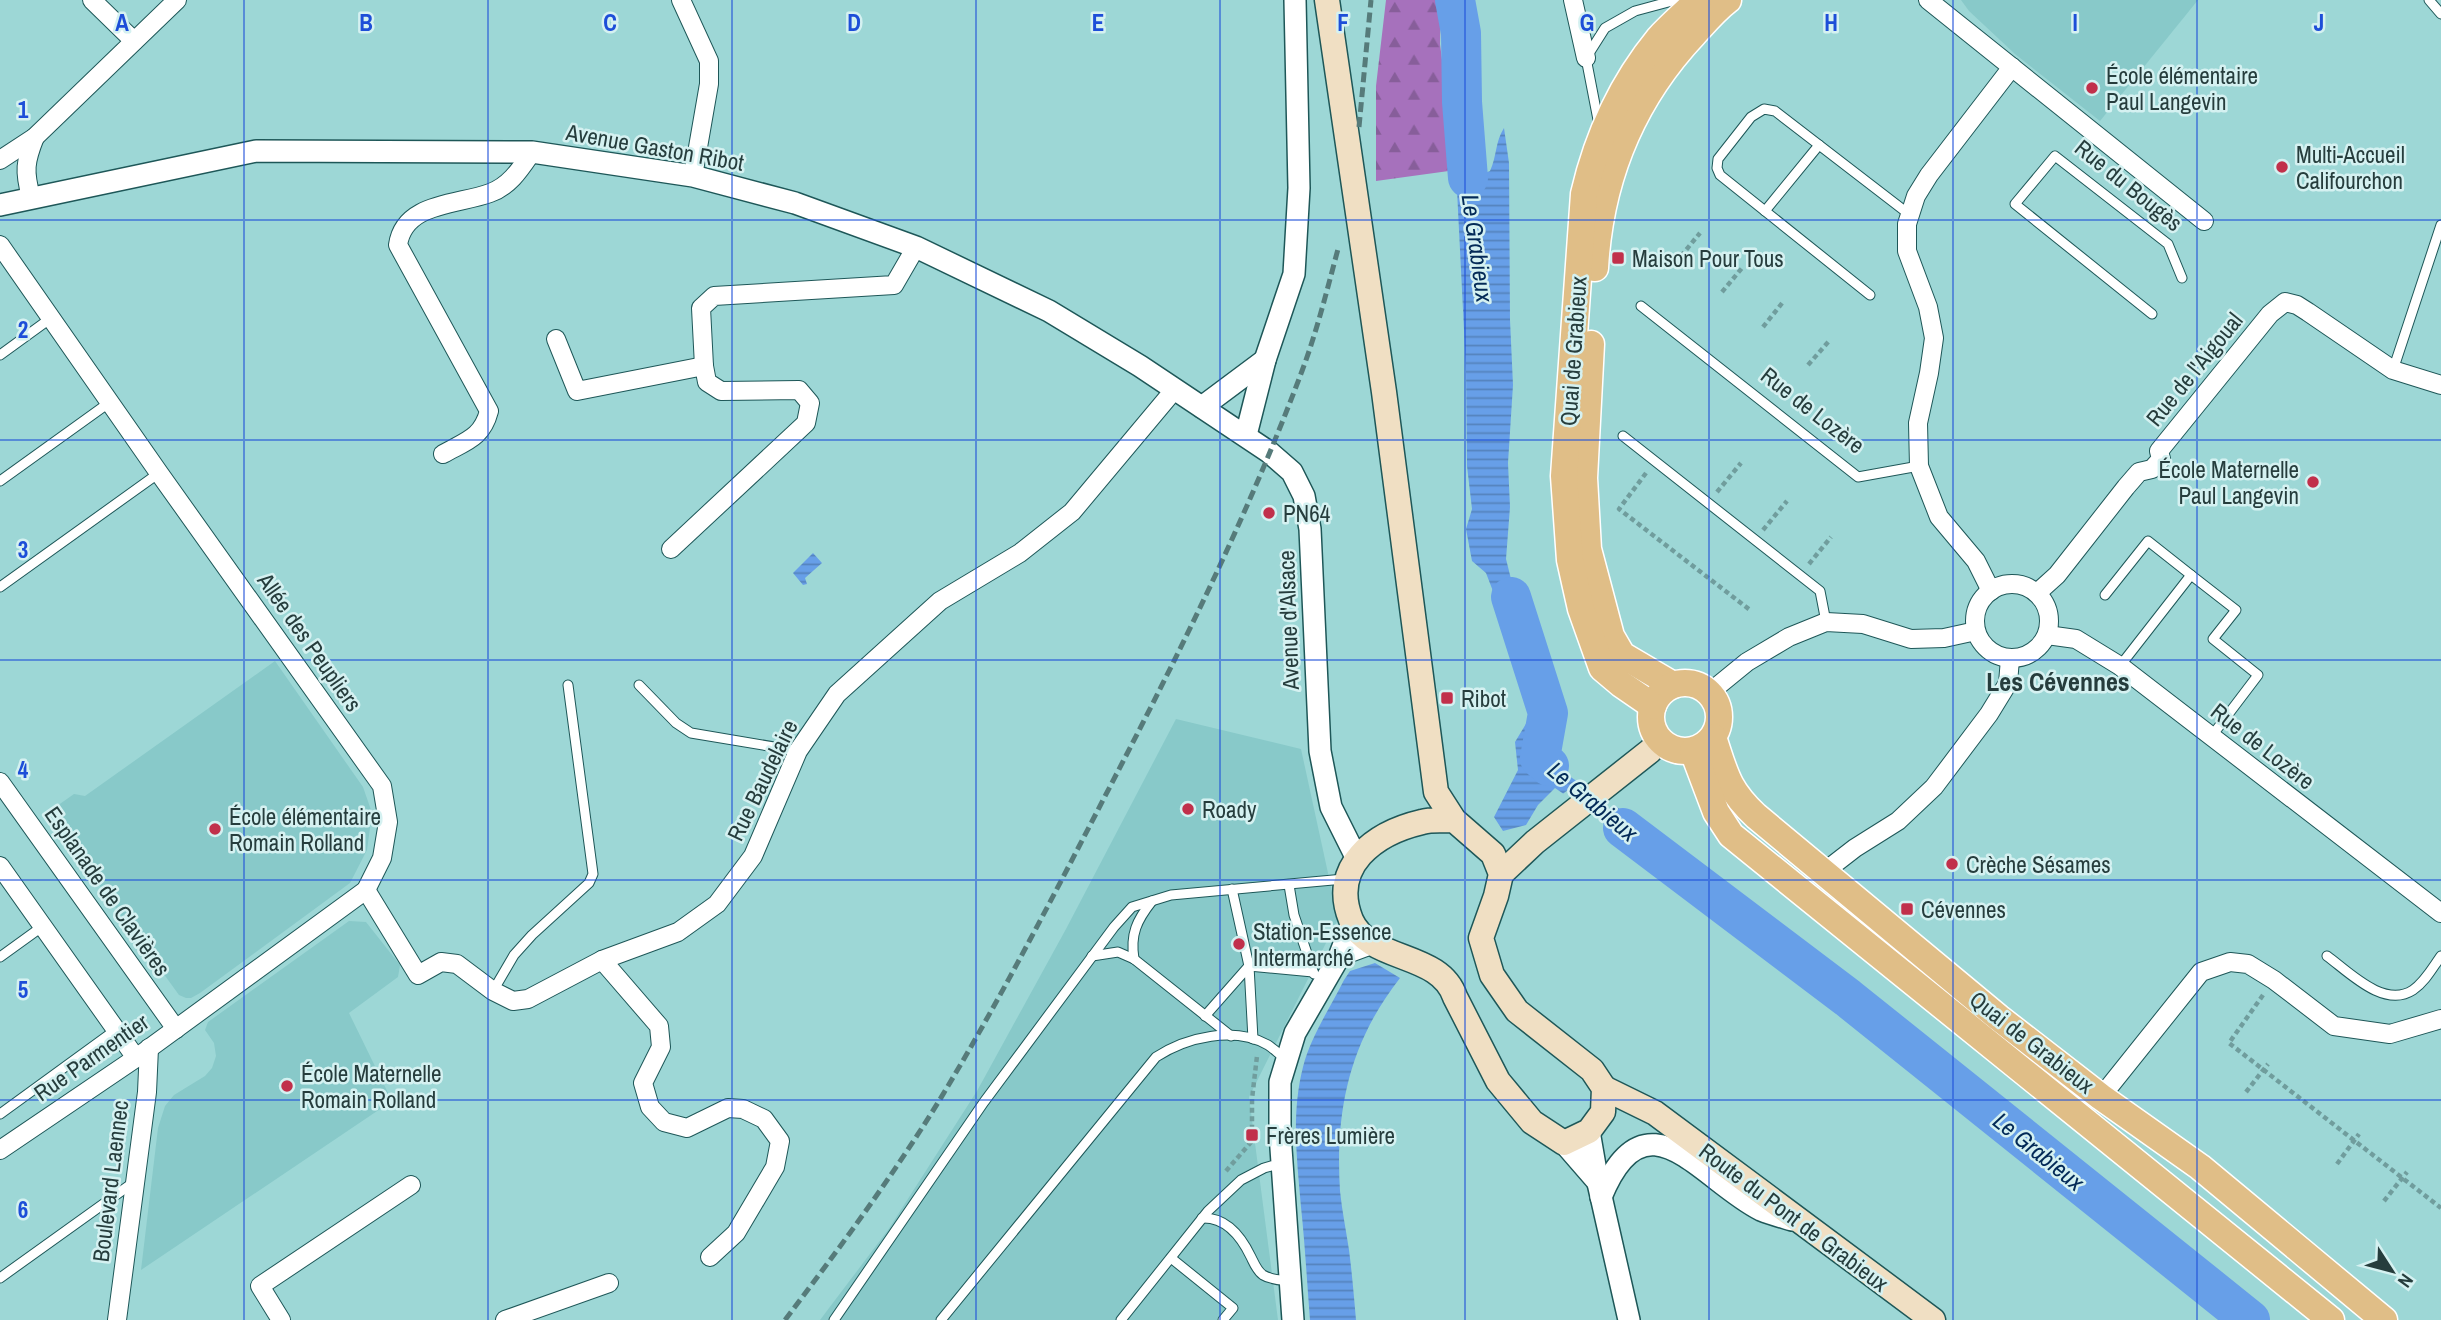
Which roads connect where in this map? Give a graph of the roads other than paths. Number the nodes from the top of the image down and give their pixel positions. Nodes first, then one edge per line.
1 (92, 0) edge
2 (177, 0) edge
3 (681, 0) edge
4 (1295, 0) edge
5 (1327, 0) edge
6 (1573, 0) edge
7 (1676, 0) edge
8 (1698, 0) edge
9 (1728, 0) edge
10 (1928, 0) edge
11 (2429, 0) edge
12 (2441, 14) edge
13 (134, 41) junction
14 (1586, 58) junction
15 (2012, 67) junction
16 (1601, 136) junction
17 (35, 137) junction
18 (1819, 145) junction
19 (532, 152) junction
20 (3, 160) edge
21 (692, 176) junction
22 (32, 197) junction
23 (0, 205) edge
24 (1765, 211) junction
25 (1910, 215) junction
26 (2203, 221) dead end
27 (2441, 225) edge
28 (0, 245) edge
29 (916, 247) junction
30 (2182, 278) dead end
31 (1870, 295) dead end
32 (1641, 306) dead end
33 (2152, 314) dead end
34 (51, 318) junction
35 (556, 339) dead end
36 (0, 355) edge
37 (1265, 360) junction
38 (704, 366) junction
39 (2393, 370) junction
40 (2441, 386) edge
41 (1175, 389) junction
42 (110, 402) junction
43 (1202, 407) junction
44 (1246, 435) junction
45 (1623, 436) dead end
46 (443, 454) dead end
47 (1919, 466) junction
48 (159, 473) junction
49 (0, 481) edge
50 (671, 549) dead end
51 (2191, 575) junction
52 (0, 587) edge
53 (1990, 591) junction
54 (2037, 593) junction
55 (2105, 595) dead end
56 (1826, 622) junction
57 (1976, 631) junction
58 (2047, 635) junction
59 (2010, 659) junction
60 (2120, 666) junction
61 (568, 685) dead end
62 (639, 685) dead end
63 (1673, 685) junction
64 (1709, 693) junction
65 (1653, 706) junction
66 (2211, 737) junction
67 (1703, 744) junction
68 (1655, 746) junction
69 (798, 751) junction
70 (0, 782) edge
71 (1436, 792) junction
72 (1339, 819) junction
73 (1454, 820) junction
74 (1423, 821) junction
75 (1377, 839) junction
76 (1497, 864) junction
77 (0, 866) edge
78 (1351, 869) junction
79 (1824, 872) junction
80 (1289, 885) junction
81 (1233, 889) junction
82 (366, 890) junction
83 (1153, 900) junction
84 (2441, 913) edge
85 (1352, 923) junction
86 (43, 926) junction
87 (1370, 942) junction
88 (1092, 956) junction
89 (2327, 956) dead end
90 (2441, 956) edge
91 (0, 957) edge
92 (1339, 957) junction
93 (1134, 959) junction
94 (602, 960) junction
95 (1249, 966) junction
96 (1317, 980) junction
97 (493, 991) junction
98 (1205, 1016) junction
99 (2441, 1019) edge
100 (117, 1028) junction
101 (176, 1029) junction
102 (1231, 1036) junction
103 (1256, 1040) junction
104 (142, 1053) junction
105 (1287, 1060) junction
106 (2101, 1097) junction
107 (1599, 1110) junction
108 (0, 1114) edge
109 (1564, 1143) junction
110 (0, 1150) edge
111 (1282, 1163) junction
112 (136, 1181) junction
113 (411, 1185) dead end
114 (1600, 1190) junction
115 (1202, 1218) junction
116 (1803, 1224) junction
117 (710, 1257) dead end
118 (1171, 1258) junction
119 (0, 1278) edge
120 (1290, 1281) junction
121 (609, 1283) dead end
122 (117, 1320) edge
123 (281, 1320) edge
124 (505, 1320) edge
125 (834, 1320) edge
126 (941, 1320) edge
127 (1121, 1320) edge
128 (1223, 1320) edge
129 (1293, 1320) edge
130 (1629, 1320) edge
131 (1933, 1320) edge
132 (2331, 1320) edge
133 (2385, 1320) edge

1 - 13 street
2 - 13 street
3 - 21 street
4 - 37 street
5 - 71 main road
6 - 14 street
7 - 14 lane
8 - 16 main road, Quai de Grabieux
9 - 63 main road, Quai de Grabieux
10 - 15 street
11 - 12 lane
13 - 17 street
14 - 16 lane
15 - 25 street
15 - 26 street
16 - 65 main road, Quai de Grabieux
17 - 20 street
17 - 22 street
18 - 24 lane
18 - 24 lane
18 - 25 lane
19 - 21 street, Avenue Gaston Ribot
19 - 22 street, Avenue Gaston Ribot
19 - 46 street
21 - 29 street, Avenue Gaston Ribot
22 - 23 street, Avenue Gaston Ribot
24 - 31 lane
25 - 47 street
27 - 39 lane
28 - 34 street, Allée des Peupliers
29 - 38 street
29 - 41 street, Avenue Gaston Ribot
30 - 33 lane, Rue du Bougès
32 - 47 lane, Rue de Lozère
34 - 36 lane
34 - 42 street, Allée des Peupliers
35 - 38 street
37 - 43 street
37 - 44 street
38 - 50 street
39 - 40 street
39 - 54 street, Rue de l'Aigoual
41 - 43 street, Avenue Gaston Ribot
41 - 69 street, Rue Baudelaire
42 - 48 street, Allée des Peupliers
42 - 49 lane
43 - 44 street, Avenue Gaston Ribot
44 - 72 street, Avenue d'Alsace
45 - 56 lane
47 - 53 street
48 - 52 lane
48 - 82 street, Allée des Peupliers
51 - 55 lane
51 - 60 lane
51 - 66 lane
53 - 54 street
53 - 57 street
54 - 58 street
56 - 57 street
56 - 64 street
57 - 59 street
58 - 59 street
58 - 60 street, Rue de Lozère
59 - 79 street
60 - 66 street, Rue de Lozère
61 - 97 lane
62 - 69 lane
63 - 64 main road
63 - 65 main road
64 - 67 main road
65 - 68 main road
66 - 84 street, Rue de Lozère
67 - 68 main road
67 - 79 main road, Quai de Grabieux
67 - 132 main road, Quai de Grabieux
68 - 76 main road
69 - 94 street, Rue Baudelaire
70 - 101 street, Esplanade de Clavières
71 - 73 main road
71 - 74 main road
72 - 75 street
72 - 78 street, Avenue d'Alsace
73 - 74 main road
73 - 76 main road
74 - 75 main road
75 - 78 main road
76 - 107 main road
77 - 86 street
78 - 80 lane
78 - 85 main road
79 - 106 main road, Quai de Grabieux
80 - 81 lane
80 - 96 lane
81 - 83 lane
81 - 95 lane
82 - 97 street, Rue Baudelaire
82 - 101 street, Allée des Peupliers
83 - 88 lane
83 - 93 lane
85 - 87 main road
85 - 92 street
86 - 91 lane
86 - 100 street
87 - 92 street
87 - 109 main road
88 - 93 lane
88 - 125 lane
89 - 90 lane
92 - 96 street
93 - 98 lane
94 - 97 street, Rue Baudelaire
94 - 117 street
95 - 96 lane
95 - 98 lane
95 - 103 lane
96 - 105 street
98 - 102 lane
99 - 106 street
100 - 104 street
100 - 108 lane
101 - 104 street, Rue Parmentier
102 - 103 lane
102 - 126 lane
103 - 105 lane
104 - 110 street, Rue Parmentier
104 - 112 street, Boulevard Laennec
105 - 111 street
106 - 133 main road, Quai de Grabieux
107 - 109 main road
107 - 114 street
107 - 116 main road, Route du Pont de Grabieux
109 - 114 street
111 - 115 lane
111 - 120 street
112 - 119 lane
112 - 122 street, Boulevard Laennec
113 - 123 street
114 - 116 street
114 - 130 street
115 - 118 lane
115 - 120 lane
116 - 131 main road, Route du Pont de Grabieux
118 - 127 lane
118 - 128 lane
120 - 129 street
121 - 124 street

